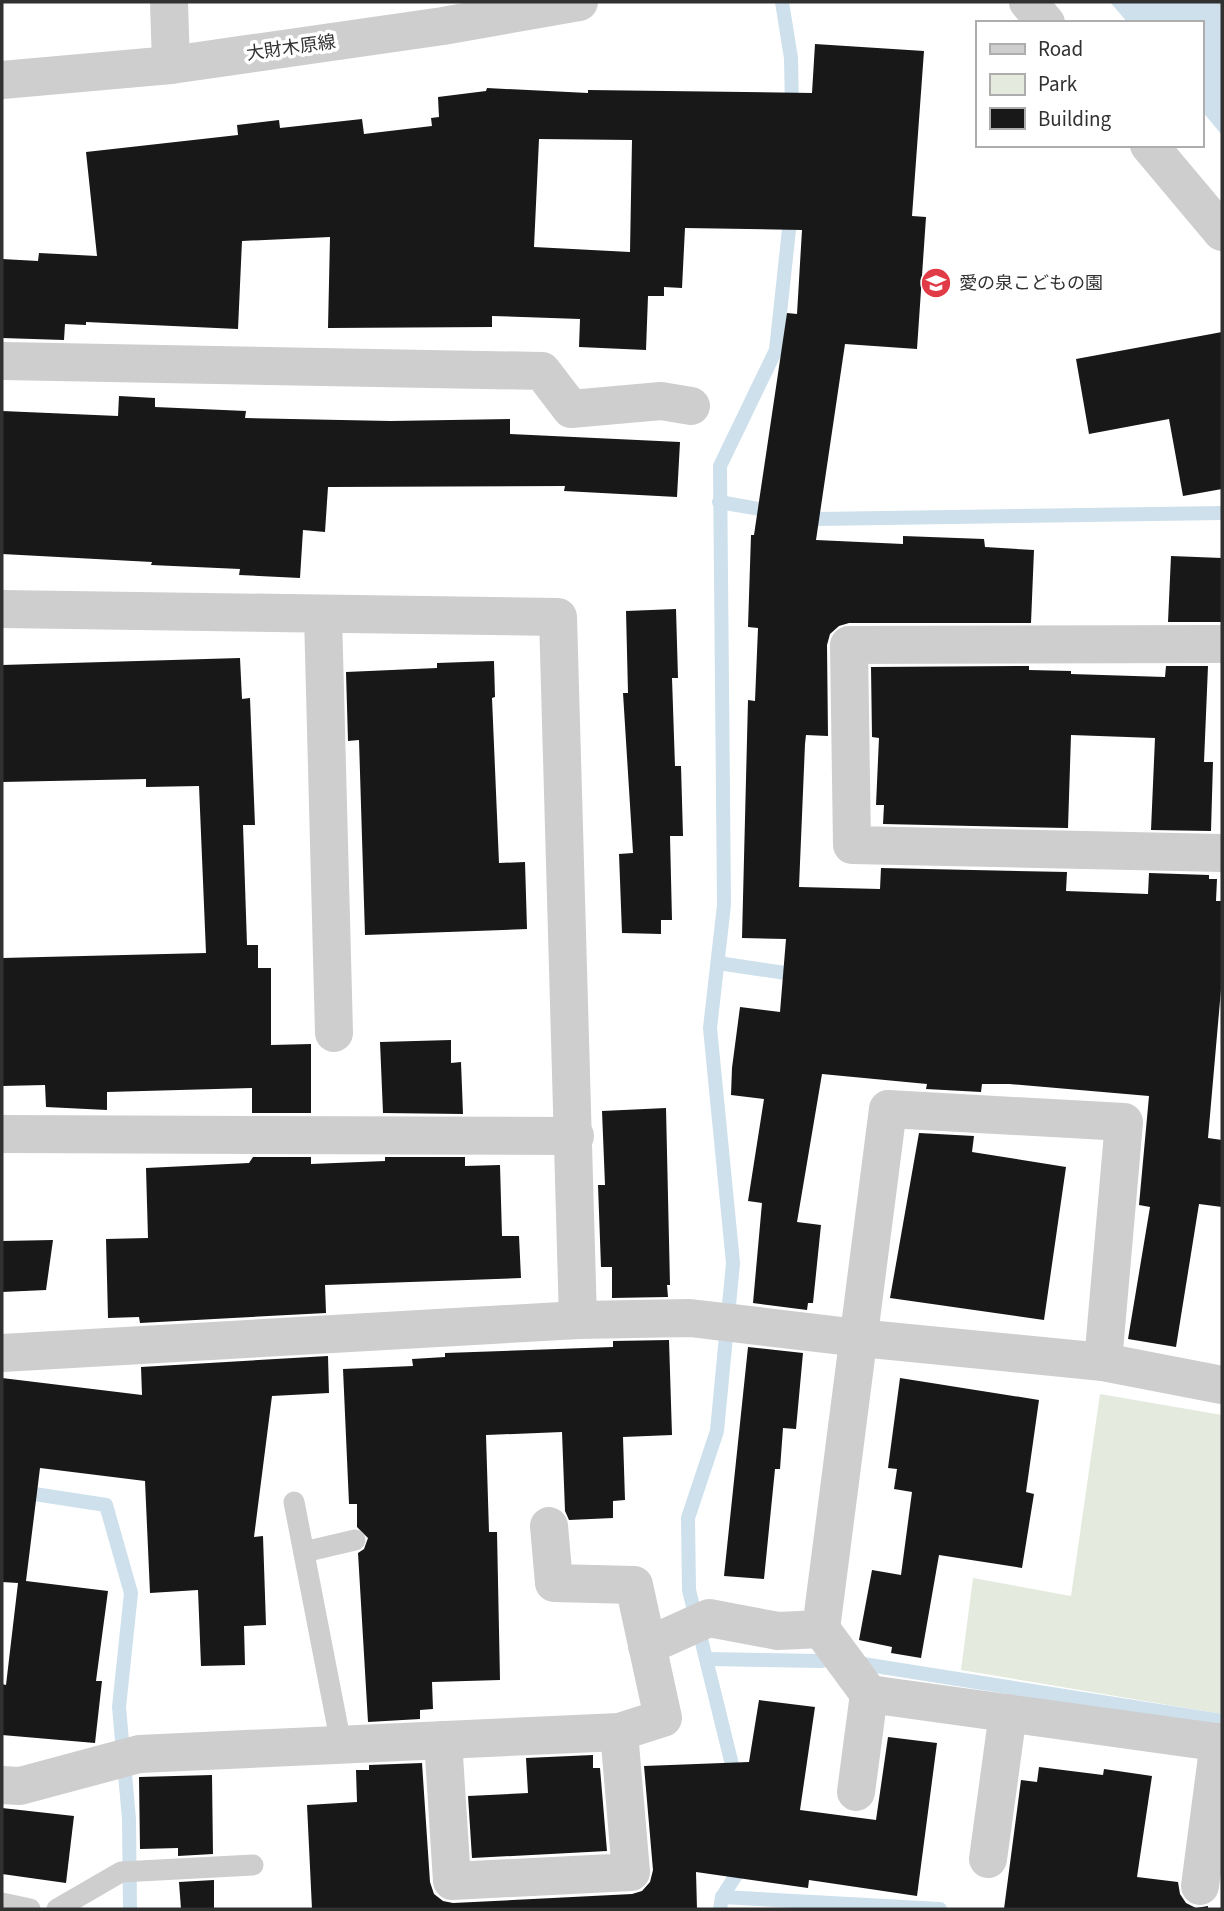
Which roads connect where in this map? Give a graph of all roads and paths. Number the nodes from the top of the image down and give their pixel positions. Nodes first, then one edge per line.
1 (169, 2) edge
2 (579, 2) edge
3 (1028, 2) edge
4 (1044, 21) edge
5 (171, 65) junction
6 (2, 80) edge
7 (1151, 147) edge
8 (1222, 232) edge
9 (2, 361) edge
10 (691, 405) dead end
11 (2, 609) edge
12 (323, 615) junction
13 (1222, 644) edge
14 (1222, 853) edge
15 (334, 1033) dead end
16 (2, 1134) edge
17 (575, 1136) junction
18 (578, 1320) junction
19 (859, 1338) junction
20 (2, 1353) edge
21 (1103, 1362) junction
22 (1222, 1385) edge
23 (294, 1502) dead end
24 (549, 1526) dead end
25 (355, 1540) dead end
26 (304, 1552) junction
27 (821, 1629) junction
28 (647, 1646) junction
29 (869, 1694) junction
30 (1008, 1713) junction
31 (619, 1732) junction
32 (443, 1740) junction
33 (1221, 1742) edge
34 (341, 1745) junction
35 (2, 1784) edge
36 (856, 1792) dead end
37 (988, 1859) dead end
38 (253, 1865) dead end
39 (1200, 1886) dead end
40 (2, 1903) edge
41 (30, 1909) edge
42 (57, 1909) edge

1 - 5 street
2 - 5 street, 大財木原線
3 - 4 street
5 - 6 street, 大財木原線
7 - 8 street
9 - 10 street
11 - 12 street
12 - 15 street
12 - 17 street
13 - 14 street
16 - 17 street
17 - 18 street
18 - 19 street
18 - 20 street
19 - 21 street
19 - 21 street
19 - 27 street
21 - 22 street
23 - 26 lane
24 - 28 street
25 - 26 lane
26 - 34 lane
27 - 28 street
27 - 29 street
28 - 31 street
29 - 30 street
29 - 36 street
30 - 33 street
30 - 37 street
31 - 32 street
31 - 32 street
32 - 34 street
33 - 39 street
34 - 35 street
38 - 42 lane
40 - 41 lane

